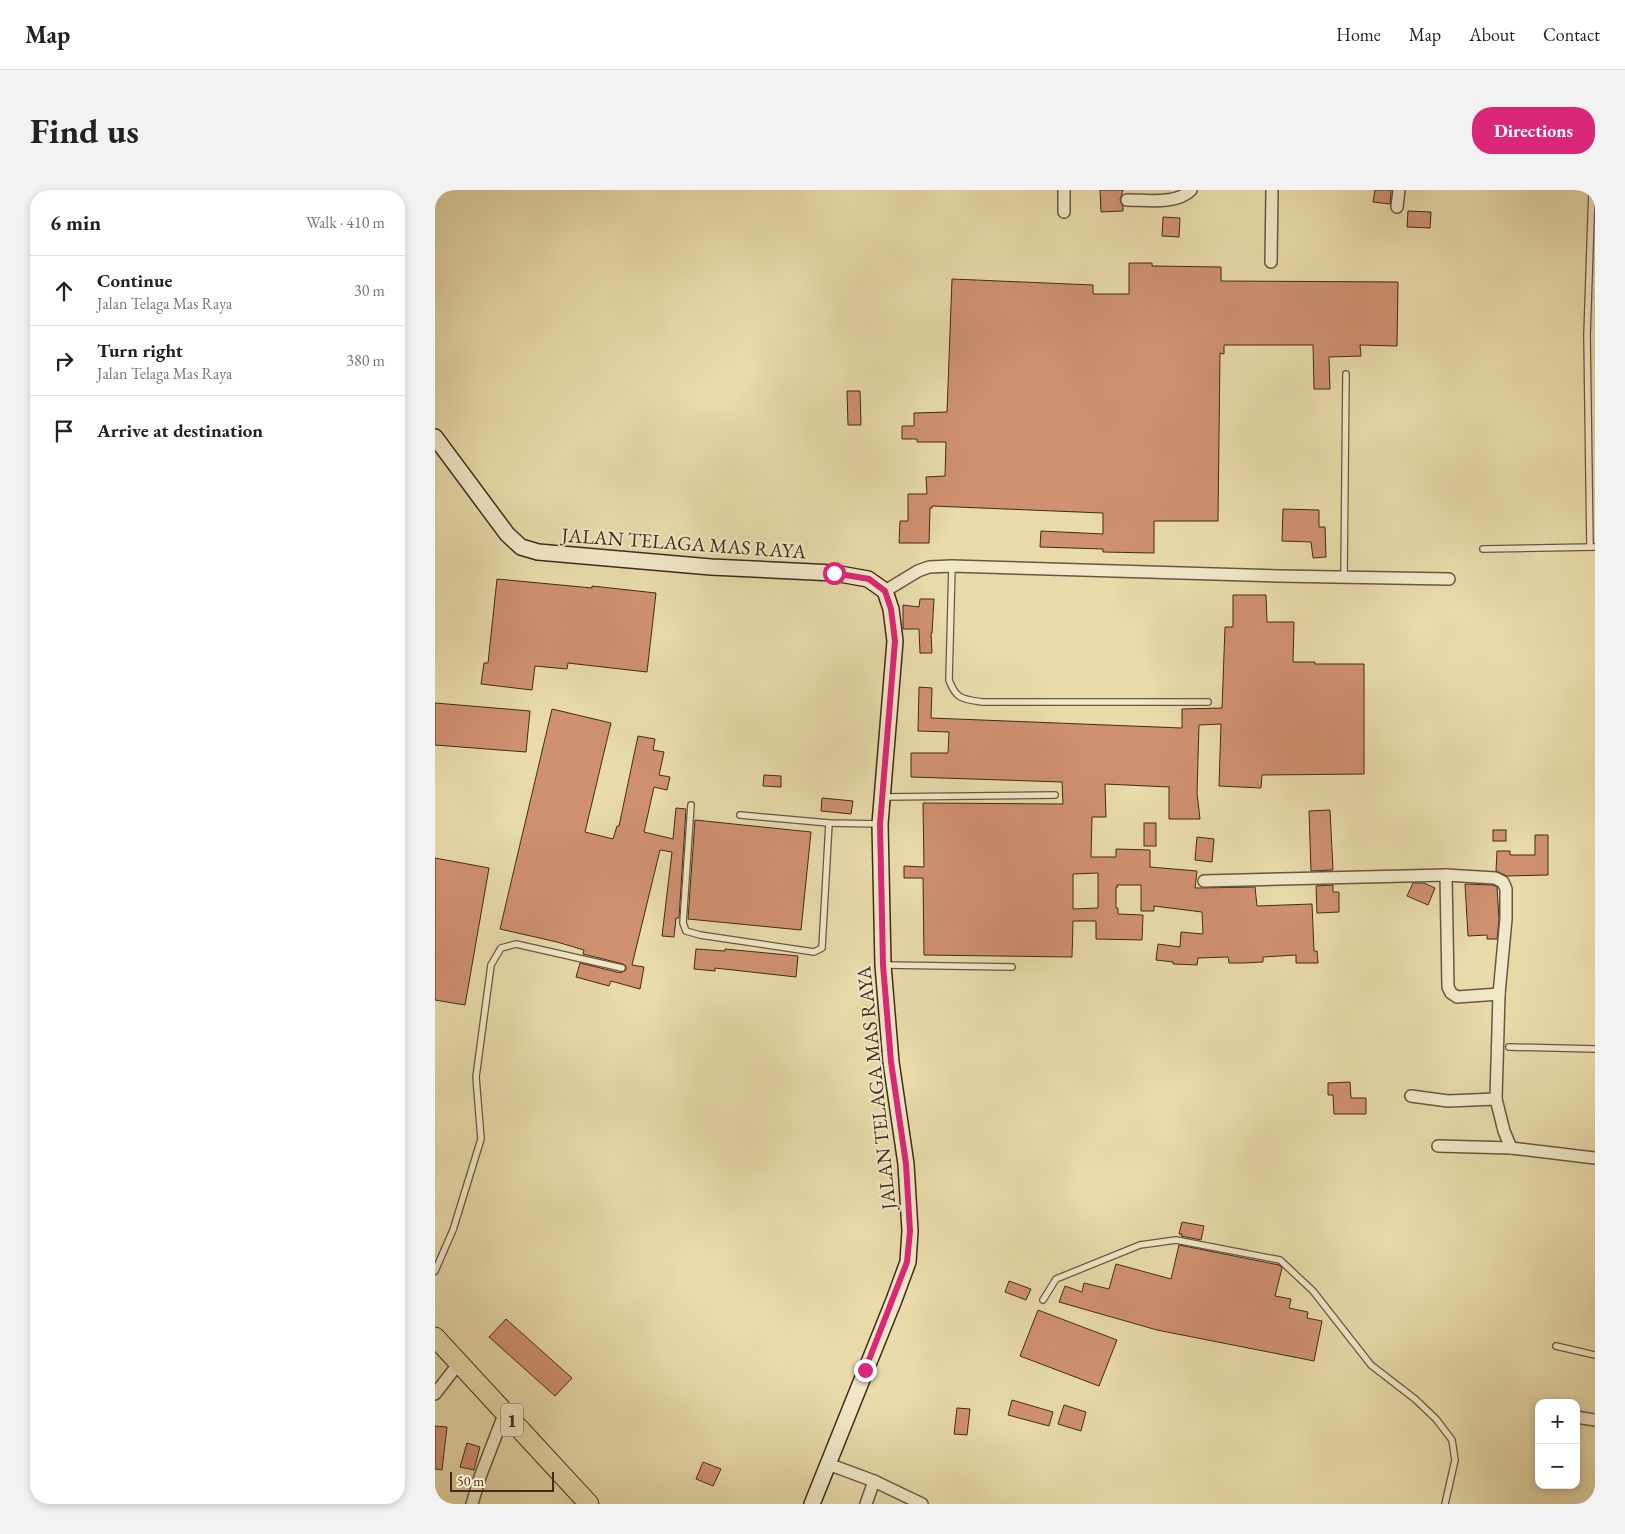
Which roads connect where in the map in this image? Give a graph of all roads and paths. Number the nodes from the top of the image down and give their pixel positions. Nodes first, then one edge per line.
1 (1064, 190) edge
2 (1191, 190) edge
3 (1272, 190) edge
4 (1399, 190) edge
5 (1592, 190) edge
6 (1142, 195) edge
7 (1127, 200) dead end
8 (1397, 207) dead end
9 (1064, 212) dead end
10 (1271, 262) dead end
11 (1346, 374) dead end
12 (435, 437) edge
13 (1592, 547) edge
14 (1483, 549) dead end
15 (952, 566) junction
16 (1344, 577) junction
17 (1449, 579) dead end
18 (885, 591) junction
19 (1208, 702) dead end
20 (1055, 795) dead end
21 (881, 797) junction
22 (691, 805) dead end
23 (740, 815) dead end
24 (829, 823) junction
25 (880, 824) junction
26 (1446, 875) junction
27 (1204, 880) dead end
28 (883, 965) junction
29 (1013, 967) dead end
30 (622, 968) dead end
31 (1499, 994) junction
32 (1509, 1047) dead end
33 (1595, 1049) edge
34 (1411, 1096) dead end
35 (1496, 1099) junction
36 (1438, 1146) dead end
37 (1511, 1148) junction
38 (1595, 1158) edge
39 (435, 1271) edge
40 (1043, 1300) dead end
41 (435, 1337) edge
42 (1556, 1346) dead end
43 (1595, 1354) edge
44 (459, 1362) junction
45 (435, 1394) edge
46 (505, 1412) junction
47 (1580, 1418) edge
48 (1595, 1420) edge
49 (828, 1464) junction
50 (874, 1481) junction
51 (582, 1499) edge
52 (472, 1504) edge
53 (812, 1504) edge
54 (866, 1504) edge
55 (922, 1504) edge
56 (1445, 1504) edge

1 - 9 street
2 - 6 street
3 - 10 street
4 - 8 street
5 - 13 lane
6 - 7 street
11 - 16 lane
12 - 18 main road, JALAN TELAGA MAS RAYA
13 - 14 lane
15 - 16 street
15 - 18 street
15 - 19 lane
16 - 17 street
18 - 21 main road, JALAN TELAGA MAS RAYA
20 - 21 lane
21 - 25 main road, JALAN TELAGA MAS RAYA
22 - 24 lane
23 - 24 lane
24 - 25 lane
25 - 28 main road, JALAN TELAGA MAS RAYA
26 - 27 street
26 - 31 street
26 - 31 street
28 - 29 lane
28 - 49 main road, JALAN TELAGA MAS RAYA
30 - 39 lane
31 - 35 street
32 - 33 lane
34 - 35 street
35 - 37 street
36 - 37 street
37 - 38 street
40 - 56 lane
41 - 44 highway, 1
42 - 43 lane
44 - 45 street
44 - 46 highway, 1
46 - 51 highway, 1
46 - 52 street
47 - 48 street
49 - 50 street
49 - 53 main road, JALAN TELAGA MAS RAYA
50 - 54 street
50 - 55 street

